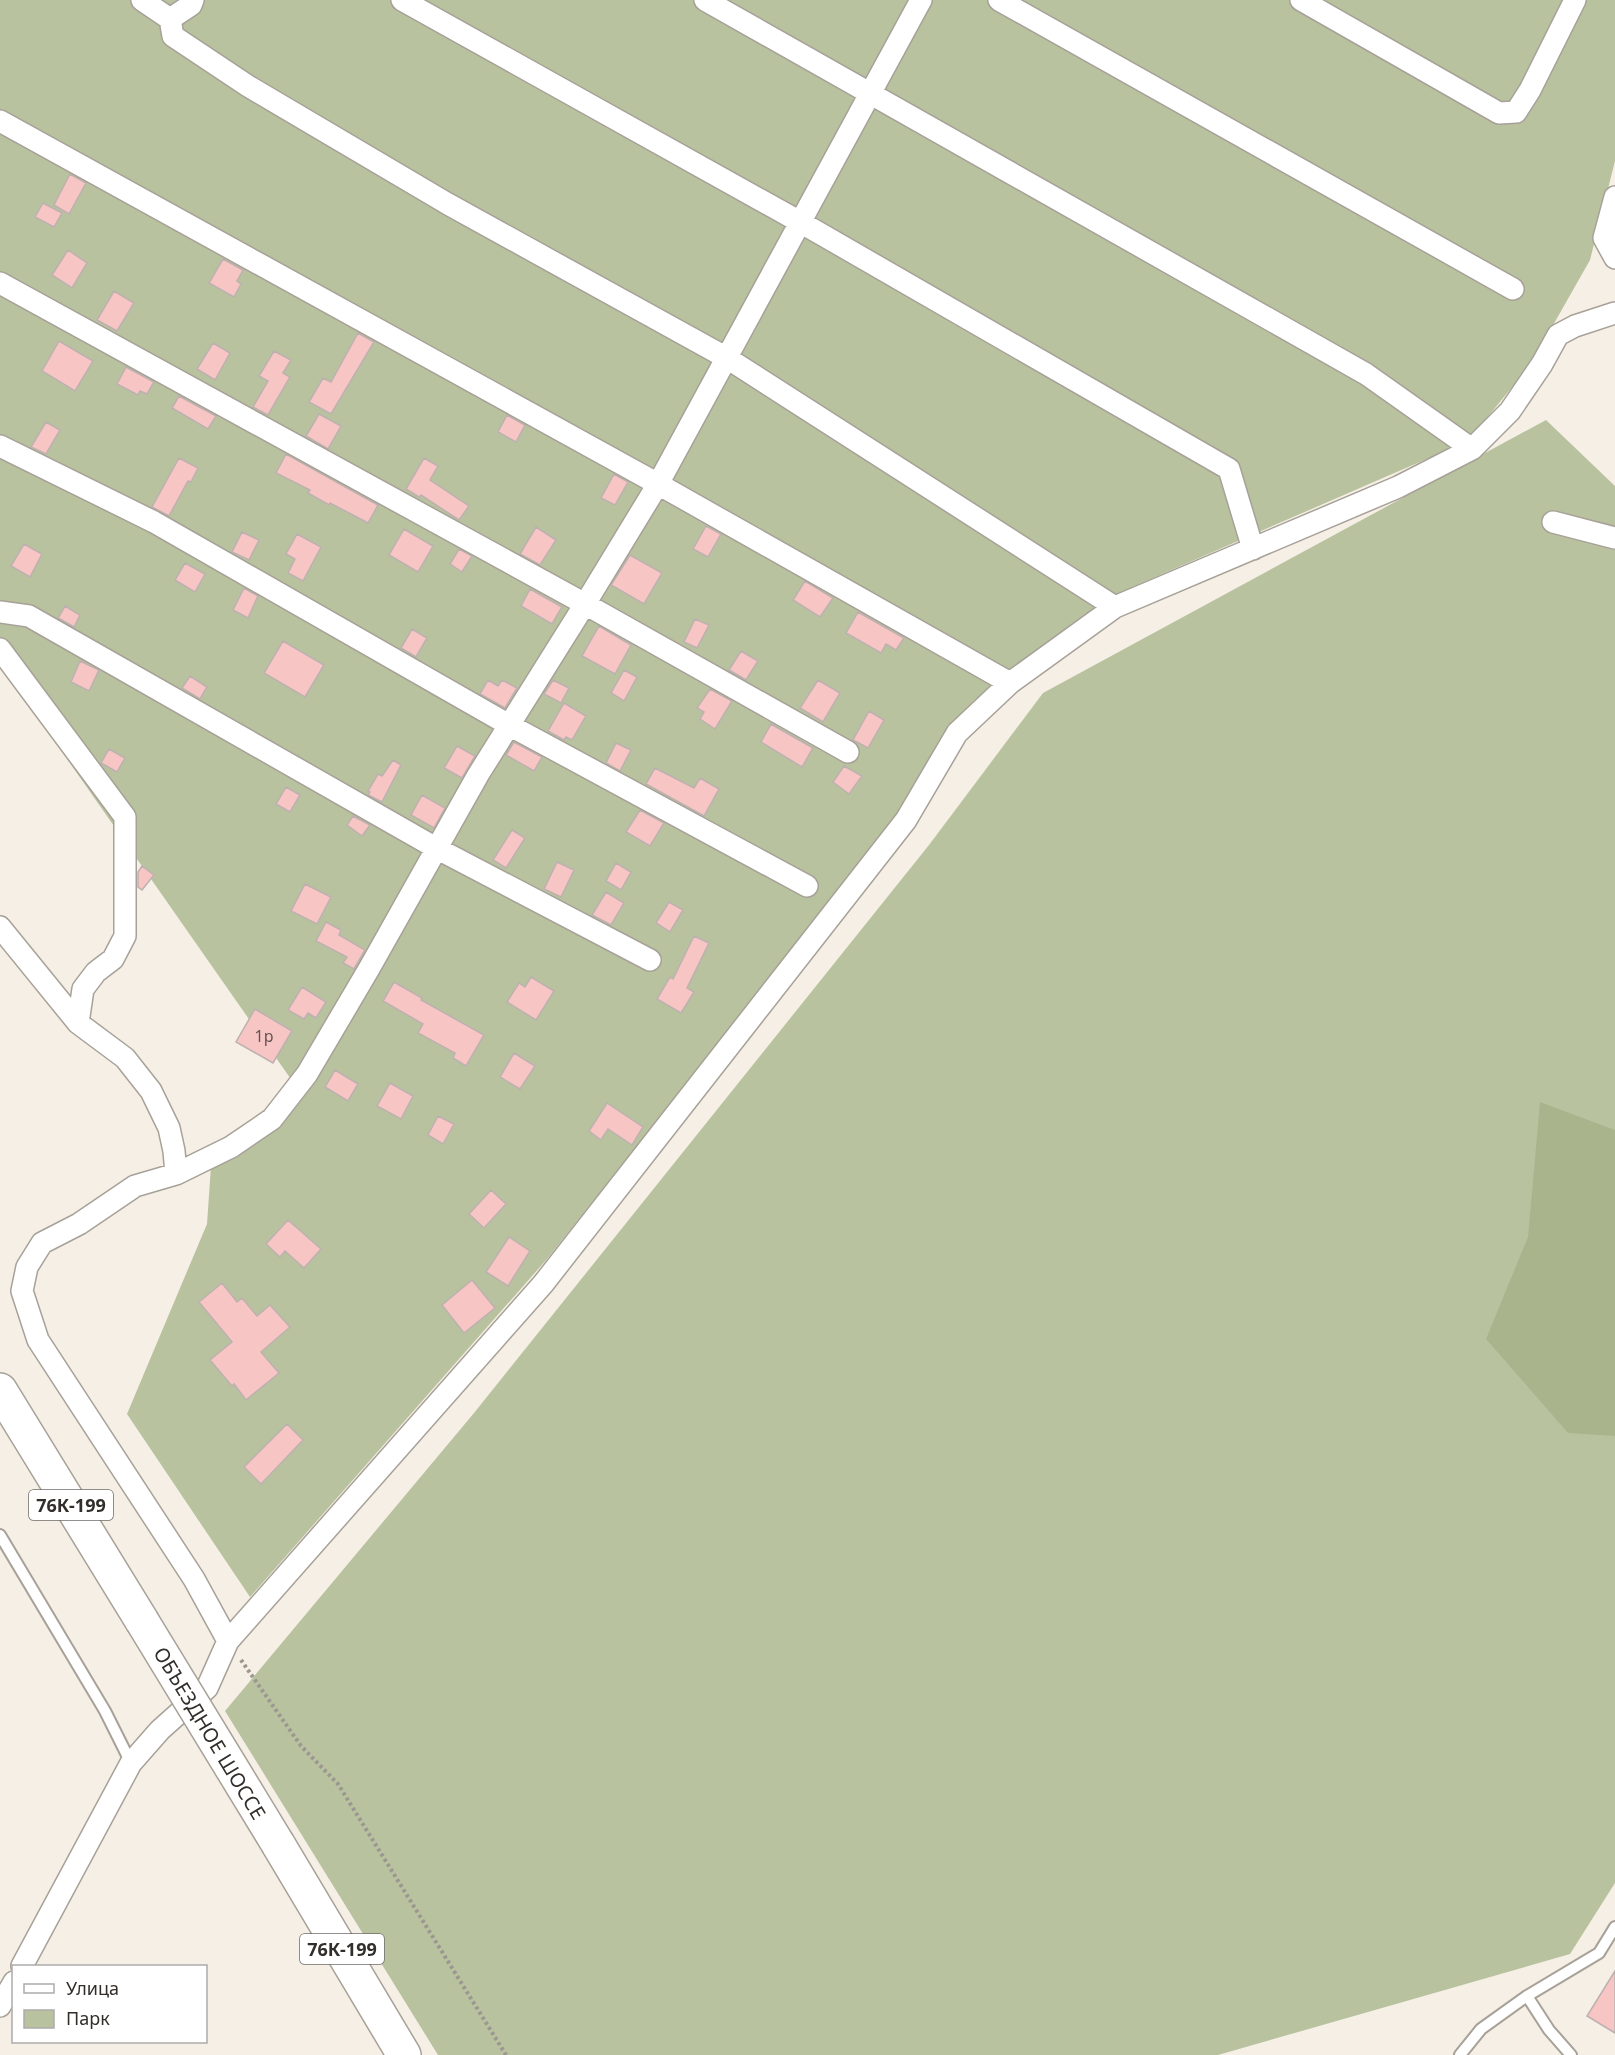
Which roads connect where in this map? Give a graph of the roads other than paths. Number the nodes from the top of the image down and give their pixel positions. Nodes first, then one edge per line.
1 (142, 0) edge
2 (193, 0) edge
3 (402, 0) edge
4 (705, 0) edge
5 (921, 0) edge
6 (999, 0) edge
7 (1301, 0) edge
8 (1575, 0) edge
9 (170, 20) junction
10 (869, 93) junction
11 (0, 121) edge
12 (1615, 197) edge
13 (800, 222) junction
14 (1615, 258) edge
15 (0, 283) edge
16 (1513, 289) dead end
17 (1615, 313) edge
18 (727, 358) junction
19 (0, 446) edge
20 (1472, 449) junction
21 (657, 484) junction
22 (1553, 522) dead end
23 (1615, 538) edge
24 (1253, 549) junction
25 (585, 604) junction
26 (1115, 607) junction
27 (0, 612) edge
28 (0, 650) edge
29 (1010, 683) junction
30 (509, 725) junction
31 (848, 752) dead end
32 (436, 848) junction
33 (807, 886) dead end
34 (0, 927) edge
35 (650, 960) dead end
36 (78, 1023) junction
37 (176, 1174) junction
38 (0, 1389) edge
39 (0, 1535) edge
40 (228, 1641) junction
41 (131, 1763) junction
42 (1615, 1927) edge
43 (23, 1965) edge
44 (12, 1985) edge
45 (1527, 1996) junction
46 (0, 2006) edge
47 (404, 2055) edge
48 (1460, 2055) edge
49 (1570, 2055) edge

1 - 9 street
2 - 9 street
3 - 13 street
4 - 10 street
5 - 10 street
6 - 16 street
7 - 8 street
9 - 18 street
10 - 13 street
10 - 20 street
11 - 21 street
12 - 14 street
13 - 18 street
13 - 24 street
15 - 25 street
17 - 20 street
18 - 21 street
18 - 26 street
19 - 30 street
20 - 24 street
21 - 25 street
21 - 29 street
22 - 23 street
24 - 26 street
25 - 30 street
25 - 31 street
26 - 29 street
27 - 32 street
28 - 36 street
29 - 40 street
30 - 32 street
30 - 33 street
32 - 35 street
32 - 37 street
34 - 36 street
36 - 37 street
37 - 40 street
38 - 47 highway, ОБЪЕЗДНОЕ ШОССЕ / 76К-199, bridge
39 - 41 lane
40 - 41 street
41 - 43 street
42 - 45 lane
44 - 46 street
45 - 48 lane
45 - 49 lane

